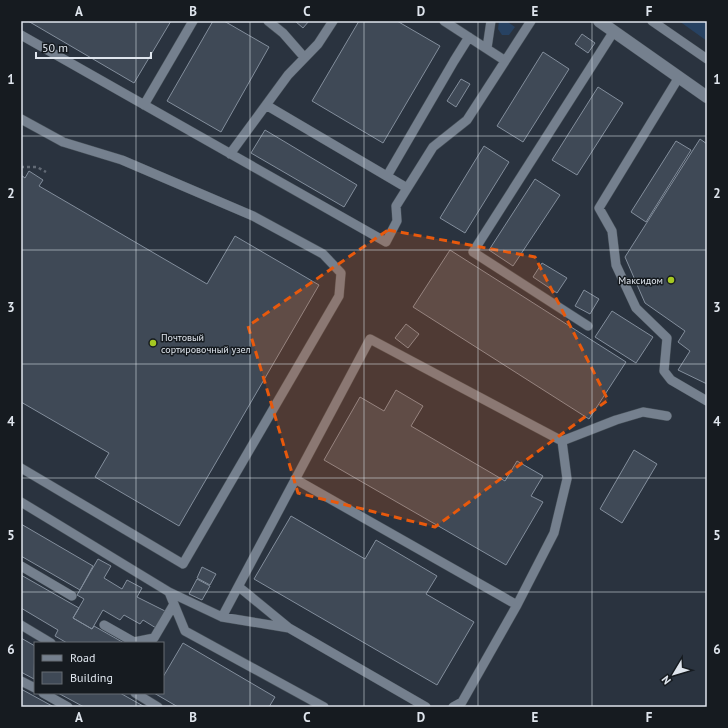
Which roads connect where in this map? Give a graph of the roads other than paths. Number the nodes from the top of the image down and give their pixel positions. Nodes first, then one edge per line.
1 (192, 21) edge
2 (268, 21) edge
3 (333, 21) edge
4 (444, 21) edge
5 (491, 21) edge
6 (531, 21) edge
7 (599, 21) edge
8 (652, 21) edge
9 (614, 31) junction
10 (21, 35) edge
11 (470, 37) junction
12 (487, 48) junction
13 (304, 57) junction
14 (707, 59) edge
15 (504, 60) junction
16 (679, 78) junction
17 (707, 97) edge
18 (144, 105) junction
19 (266, 105) junction
20 (21, 119) edge
21 (230, 154) junction
22 (387, 176) junction
23 (407, 188) junction
24 (588, 326) dead end
25 (707, 401) edge
26 (667, 416) dead end
27 (562, 442) junction
28 (21, 468) edge
29 (295, 478) junction
30 (21, 502) edge
31 (21, 566) edge
32 (239, 587) junction
33 (169, 592) junction
34 (72, 596) dead end
35 (174, 604) junction
36 (517, 605) junction
37 (222, 617) junction
38 (21, 625) edge
39 (104, 625) dead end
40 (290, 628) junction
41 (49, 642) edge
42 (21, 680) edge
43 (34, 687) edge
44 (45, 694) edge
45 (137, 694) edge
46 (321, 706) edge
47 (68, 707) edge
48 (158, 707) edge
49 (426, 707) edge
50 (453, 707) edge

1 - 18 lane
2 - 13 lane
3 - 13 lane
4 - 11 lane
5 - 12 lane
6 - 15 lane
7 - 9 street
8 - 14 lane
9 - 16 street
9 - 24 lane
10 - 18 lane
11 - 12 lane
11 - 22 lane
12 - 15 lane
13 - 19 lane
15 - 23 lane
16 - 17 street
16 - 25 lane
18 - 21 lane
19 - 21 lane
19 - 22 lane
20 - 28 lane
21 - 23 lane
22 - 23 lane
26 - 27 lane
27 - 29 lane
27 - 36 lane
29 - 32 lane
29 - 36 lane
30 - 33 lane
31 - 34 lane
32 - 37 lane
32 - 40 lane
33 - 35 lane
33 - 37 lane
35 - 39 lane
35 - 46 lane
36 - 50 lane
37 - 40 lane
38 - 41 lane
40 - 49 lane
42 - 43 lane
44 - 47 lane
45 - 48 lane

